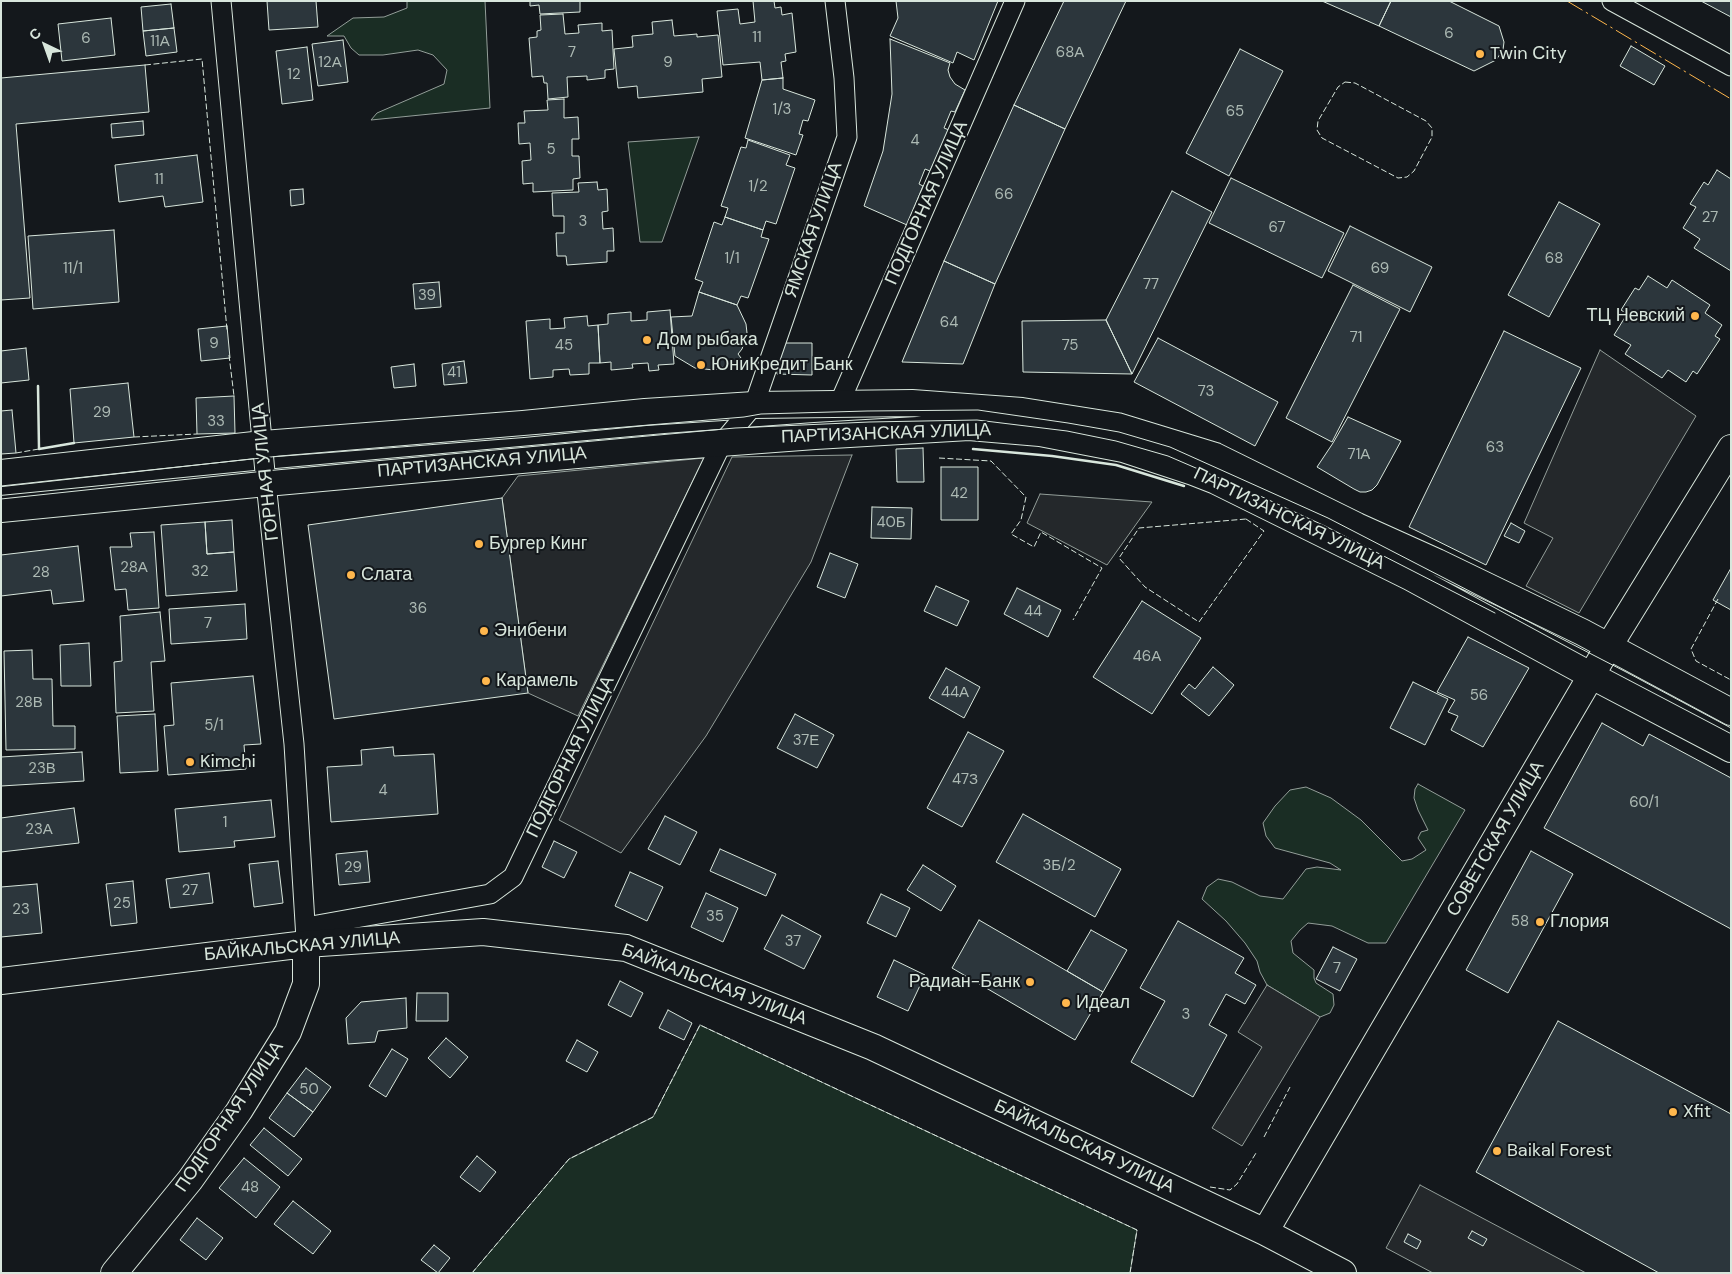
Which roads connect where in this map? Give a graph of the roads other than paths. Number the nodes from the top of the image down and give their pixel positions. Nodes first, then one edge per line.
1 (221, 1) edge
2 (835, 1) edge
3 (1015, 1) edge
4 (1612, 1) edge
5 (1731, 66) edge
6 (839, 404) junction
7 (754, 405) junction
8 (722, 443) junction
9 (263, 444) junction
10 (1731, 448) edge
11 (1, 473) edge
12 (266, 483) junction
13 (1, 509) edge
14 (1609, 647) junction
15 (1592, 676) junction
16 (1731, 712) edge
17 (1731, 749) edge
18 (306, 936) junction
19 (1, 981) edge
20 (1265, 1232) junction
21 (114, 1273) edge
22 (1344, 1273) edge

1 - 9 street, ГОРНАЯ УЛИЦА
2 - 7 street, ЯМСКАЯ УЛИЦА
3 - 6 street, ПОДГОРНАЯ УЛИЦА
4 - 5 street
6 - 7 street, ПАРТИЗАНСКАЯ УЛИЦА
6 - 14 street, ПАРТИЗАНСКАЯ УЛИЦА
7 - 8 street, ЯМСКАЯ УЛИЦА
7 - 9 street, ПАРТИЗАНСКАЯ УЛИЦА
8 - 12 street, ПАРТИЗАНСКАЯ УЛИЦА
8 - 15 street, ПАРТИЗАНСКАЯ УЛИЦА
8 - 18 street, ПОДГОРНАЯ УЛИЦА
9 - 11 street, ПАРТИЗАНСКАЯ УЛИЦА
9 - 12 street, ГОРНАЯ УЛИЦА
10 - 14 street, СОВЕТСКАЯ УЛИЦА
12 - 13 street, ПАРТИЗАНСКАЯ УЛИЦА
12 - 18 street, ГОРНАЯ УЛИЦА
14 - 15 street, СОВЕТСКАЯ УЛИЦА
14 - 16 street, ПАРТИЗАНСКАЯ УЛИЦА
15 - 17 street, ПАРТИЗАНСКАЯ УЛИЦА
15 - 20 street, СОВЕТСКАЯ УЛИЦА
18 - 19 street, БАЙКАЛЬСКАЯ УЛИЦА
18 - 20 street, БАЙКАЛЬСКАЯ УЛИЦА
18 - 21 street, ПОДГОРНАЯ УЛИЦА
20 - 22 street, БАЙКАЛЬСКАЯ УЛИЦА

